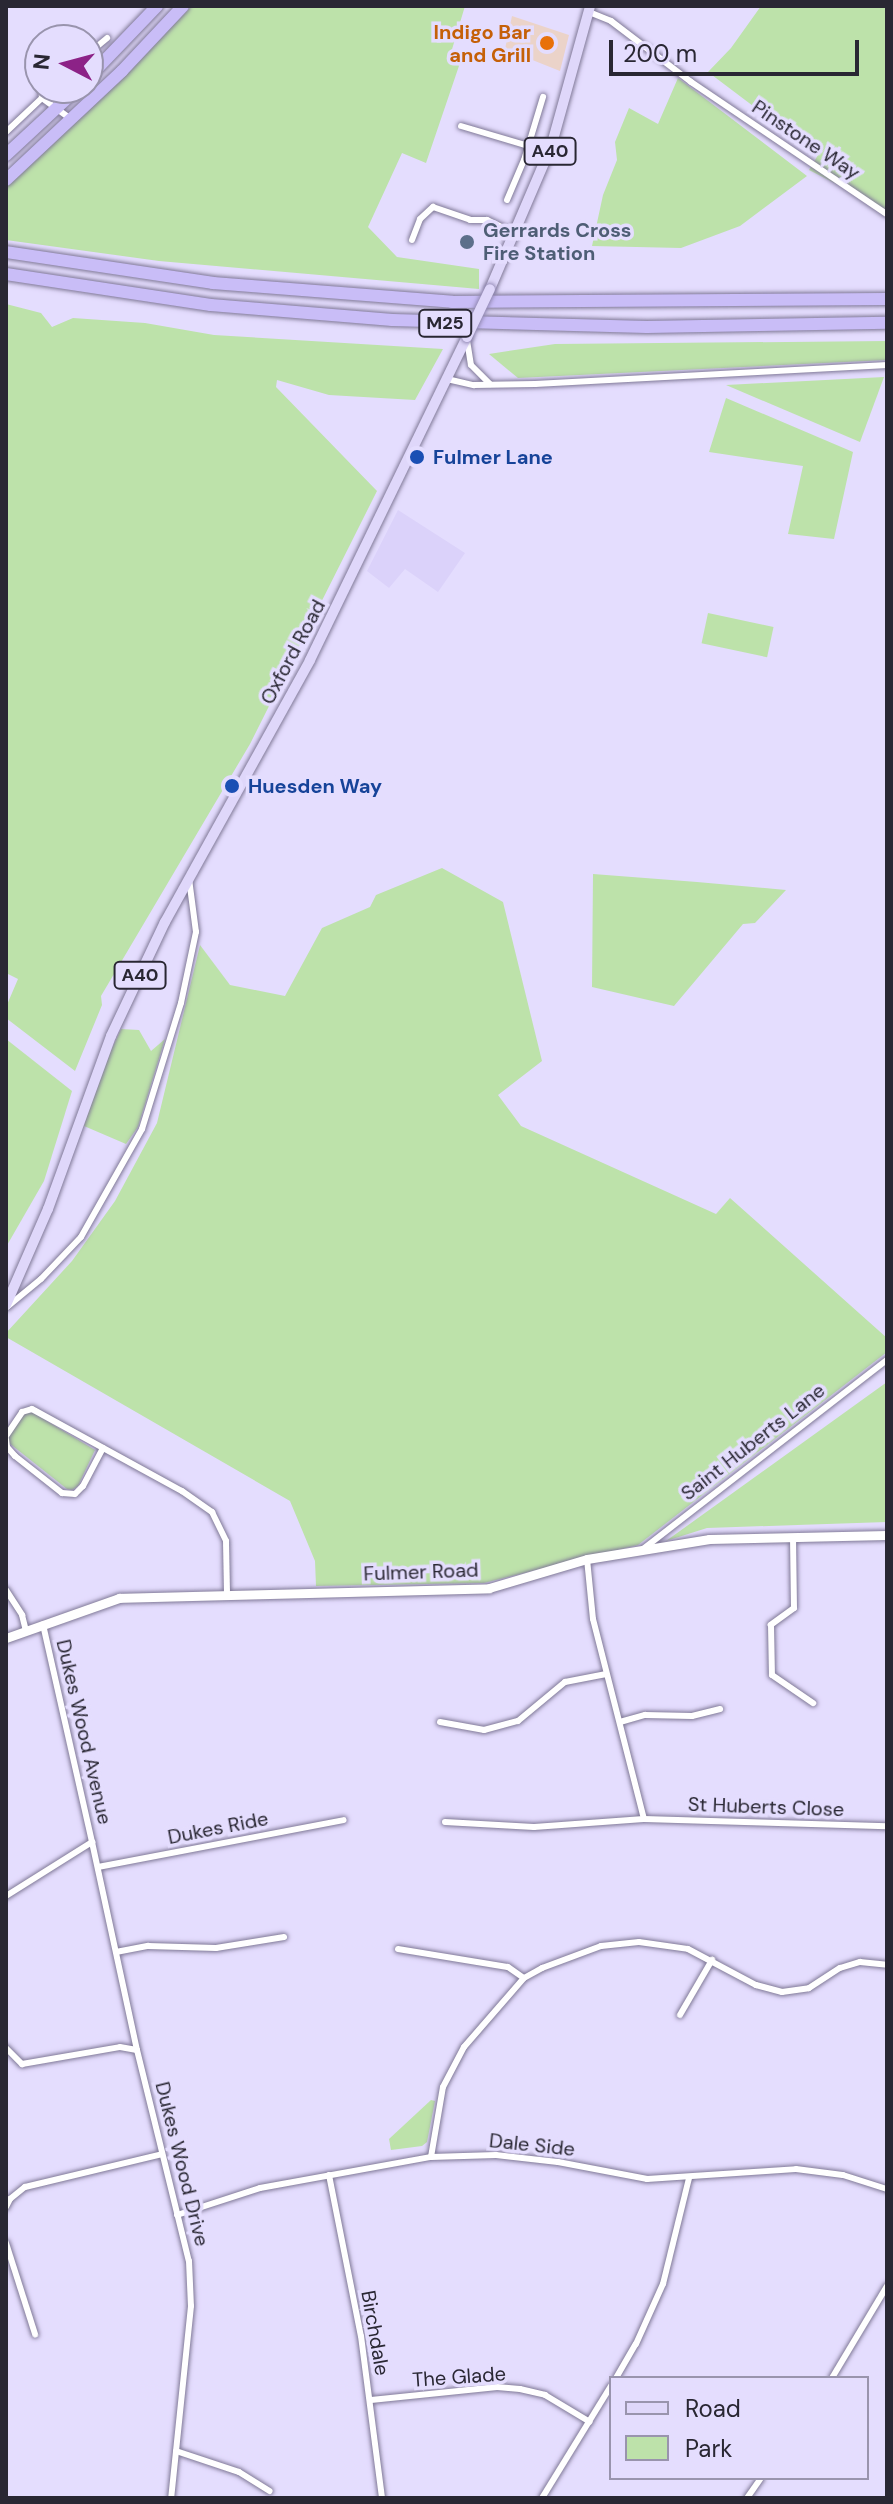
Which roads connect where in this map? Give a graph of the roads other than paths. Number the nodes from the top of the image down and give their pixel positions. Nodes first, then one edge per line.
1 (157, 6) edge
2 (183, 6) edge
3 (590, 9) edge
4 (107, 38) dead end
5 (104, 41) edge
6 (104, 61) edge
7 (543, 97) dead end
8 (36, 104) edge
9 (53, 104) edge
10 (62, 104) edge
11 (59, 107) junction
12 (72, 120) junction
13 (461, 126) dead end
14 (6, 132) edge
15 (528, 146) junction
16 (6, 155) edge
17 (524, 160) junction
18 (544, 166) junction
19 (6, 180) edge
20 (507, 200) dead end
21 (887, 214) edge
22 (516, 234) junction
23 (412, 240) dead end
24 (6, 252) edge
25 (6, 274) edge
26 (887, 299) edge
27 (887, 323) edge
28 (467, 337) junction
29 (887, 365) edge
30 (447, 379) junction
31 (492, 385) junction
32 (189, 879) junction
33 (6, 1307) edge
34 (887, 1360) edge
35 (6, 1438) edge
36 (103, 1448) junction
37 (887, 1535) edge
38 (793, 1537) junction
39 (640, 1551) junction
40 (587, 1559) junction
41 (6, 1590) edge
42 (227, 1595) junction
43 (43, 1624) junction
44 (26, 1631) junction
45 (6, 1638) edge
46 (606, 1674) junction
47 (813, 1703) dead end
48 (720, 1709) dead end
49 (440, 1722) dead end
50 (620, 1722) junction
51 (644, 1819) junction
52 (344, 1820) dead end
53 (445, 1822) dead end
54 (887, 1826) edge
55 (92, 1842) junction
56 (98, 1867) junction
57 (6, 1896) edge
58 (284, 1937) dead end
59 (398, 1949) dead end
60 (116, 1952) junction
61 (887, 1955) edge
62 (712, 1960) junction
63 (885, 1964) edge
64 (524, 1978) junction
65 (680, 2015) dead end
66 (6, 2048) edge
67 (137, 2050) junction
68 (162, 2154) junction
69 (431, 2157) junction
70 (329, 2175) junction
71 (689, 2178) junction
72 (887, 2189) edge
73 (6, 2207) edge
74 (177, 2215) junction
75 (6, 2243) edge
76 (887, 2286) edge
77 (35, 2334) dead end
78 (617, 2376) edge
79 (833, 2376) edge
80 (609, 2389) edge
81 (371, 2400) junction
82 (590, 2422) junction
83 (176, 2451) junction
84 (760, 2480) edge
85 (269, 2491) dead end
86 (171, 2498) edge
87 (382, 2498) edge
88 (542, 2498) edge
89 (747, 2498) edge

1 - 6 highway
2 - 12 highway
3 - 18 main road, Oxford Road / A40
3 - 21 street, Pinstone Way
4 - 5 street
7 - 15 street
8 - 14 street
9 - 11 street
10 - 11 highway
11 - 12 street
11 - 16 highway
12 - 19 highway
13 - 15 street
15 - 17 street
17 - 18 street
17 - 20 street
18 - 22 main road, Oxford Road / A40
22 - 23 street
22 - 28 main road, Oxford Road / A40, bridge
24 - 26 highway, M25
25 - 27 highway, M25
28 - 30 main road, Oxford Road / A40
28 - 31 street
29 - 31 street
30 - 31 street
30 - 32 main road, Oxford Road / A40
32 - 33 main road, Oxford Road / A40
32 - 33 street
34 - 39 street, Saint Huberts Lane
35 - 36 street
35 - 36 street
36 - 42 street
37 - 38 street, Fulmer Road
38 - 39 street, Fulmer Road
38 - 47 street
39 - 40 street, Fulmer Road
40 - 42 street, Fulmer Road
40 - 46 street
41 - 44 street
42 - 43 street, Fulmer Road
43 - 44 street, Fulmer Road
43 - 55 street, Dukes Wood Avenue
44 - 45 street, Fulmer Road
46 - 49 street
46 - 50 street
48 - 50 street
50 - 51 street
51 - 53 street, St Huberts Close
51 - 54 street, St Huberts Close
52 - 56 street, Dukes Ride
55 - 56 street, Dukes Wood Drive
55 - 57 street, Dukes Wood Avenue
56 - 60 street, Dukes Wood Drive
58 - 60 street
59 - 64 street
60 - 67 street, Dukes Wood Drive
61 - 63 street
62 - 63 street
62 - 64 street
62 - 65 street
64 - 69 street
66 - 67 street
67 - 68 street, Dukes Wood Drive
68 - 73 street
68 - 74 street, Dukes Wood Drive
69 - 70 street, Dale Side
69 - 71 street, Dale Side
70 - 74 street, Dale Side
70 - 81 street, Birchdale
71 - 72 street, Dale Side
71 - 78 street
74 - 83 street, Dukes Wood Drive
75 - 77 street
76 - 79 street
80 - 82 street
81 - 82 street, The Glade
81 - 87 street, Birchdale
82 - 88 street
83 - 85 street
83 - 86 street, Dukes Wood Drive
84 - 89 street

